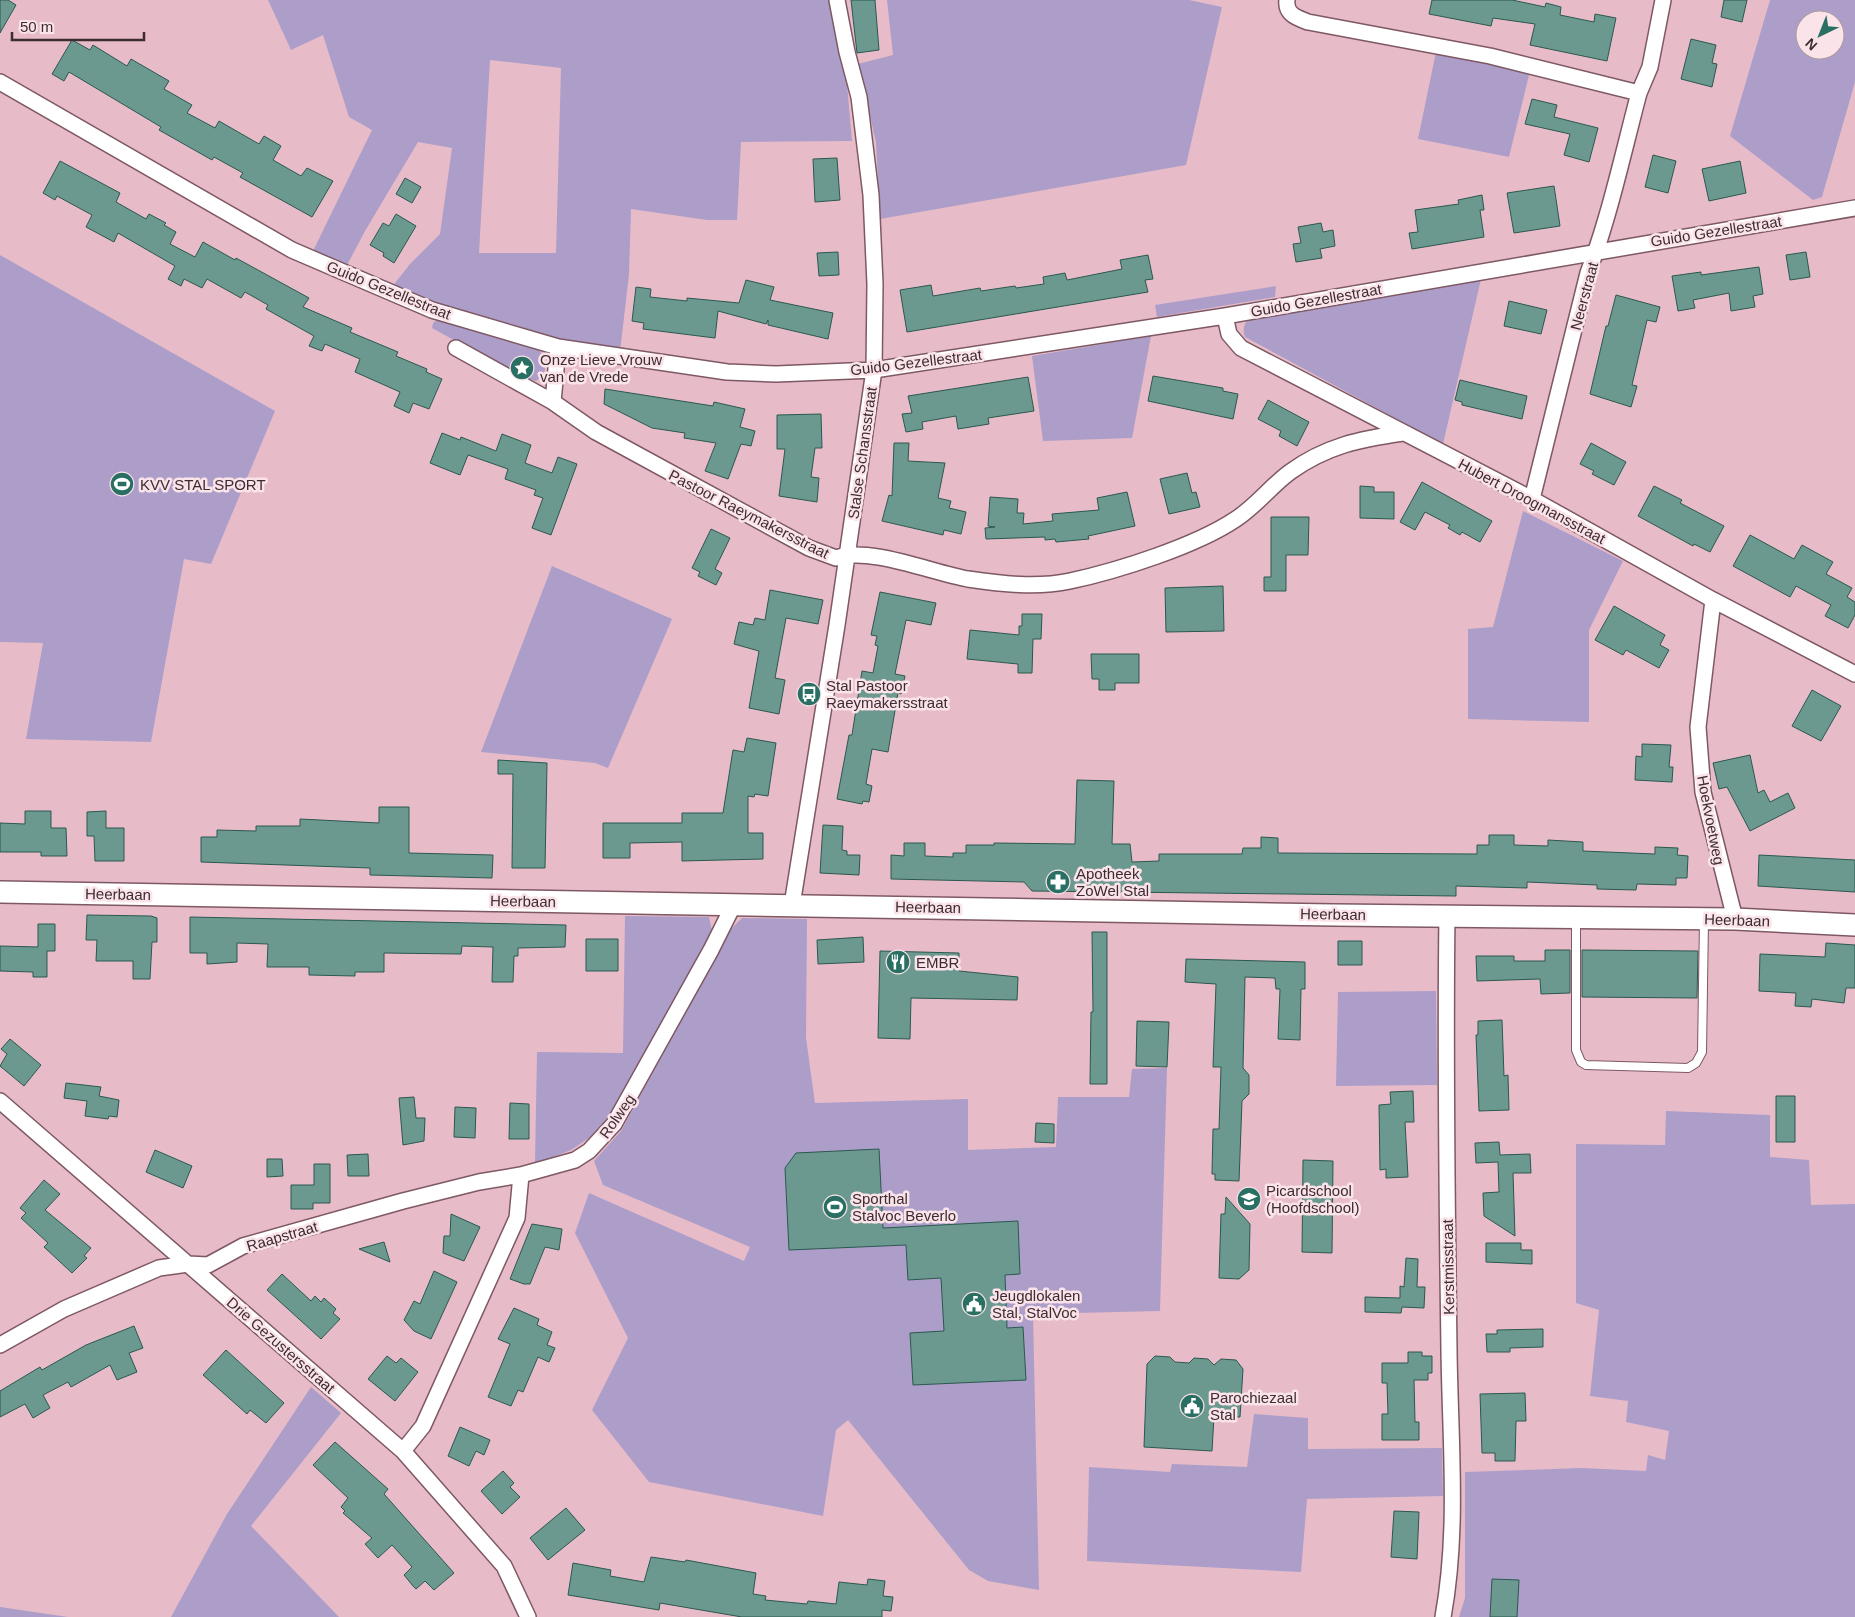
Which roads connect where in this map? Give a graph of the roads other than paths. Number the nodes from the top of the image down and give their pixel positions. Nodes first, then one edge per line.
1 (837, 0) edge
2 (1287, 0) edge
3 (1663, 0) edge
4 (0, 82) edge
5 (1639, 93) junction
6 (1855, 208) edge
7 (1596, 251) junction
8 (1225, 316) junction
9 (558, 347) junction
10 (456, 348) dead end
11 (874, 370) junction
12 (553, 402) junction
13 (1403, 433) junction
14 (1532, 500) junction
15 (848, 553) junction
16 (1714, 600) junction
17 (1855, 674) edge
18 (0, 892) edge
19 (734, 904) junction
20 (792, 905) junction
21 (1448, 916) junction
22 (1576, 917) junction
23 (1704, 918) junction
24 (1735, 919) junction
25 (1855, 925) edge
26 (0, 1101) edge
27 (521, 1175) junction
28 (188, 1264) junction
29 (0, 1345) edge
30 (403, 1451) junction
31 (528, 1617) edge
32 (1443, 1617) edge

1 - 11 street, Stalse Schansstraat
2 - 5 street
3 - 5 street, Neerstraat
4 - 9 street, Guido Gezellestraat
5 - 7 street, Neerstraat
6 - 7 street, Guido Gezellestraat
7 - 8 street, Guido Gezellestraat
7 - 14 street, Neerstraat
8 - 11 street, Guido Gezellestraat
8 - 13 street, Hubert Droogmansstraat
9 - 11 street, Guido Gezellestraat
9 - 12 street
10 - 12 street, Pastoor Raeymakersstraat
11 - 15 street, Stalse Schansstraat
12 - 15 street, Pastoor Raeymakersstraat
13 - 14 street, Hubert Droogmansstraat
13 - 15 street, Pastoor Raeymakersstraat
14 - 16 street, Hubert Droogmansstraat
15 - 20 street, Stalse Schansstraat
16 - 17 street, Hubert Droogmansstraat
16 - 24 street, Hoekvoetweg
18 - 19 street, Heerbaan
19 - 20 street, Heerbaan
19 - 27 street, Rolweg
20 - 21 street, Heerbaan
21 - 22 street, Heerbaan
21 - 32 street, Kerstmisstraat
22 - 23 street, Heerbaan
22 - 23 lane
23 - 24 street, Heerbaan
24 - 25 street, Heerbaan
26 - 28 street, Drie Gezustersstraat
27 - 28 street, Raapstraat
27 - 30 street
28 - 29 street, Raapstraat
28 - 30 street, Drie Gezustersstraat
30 - 31 street, Drie Gezustersstraat

